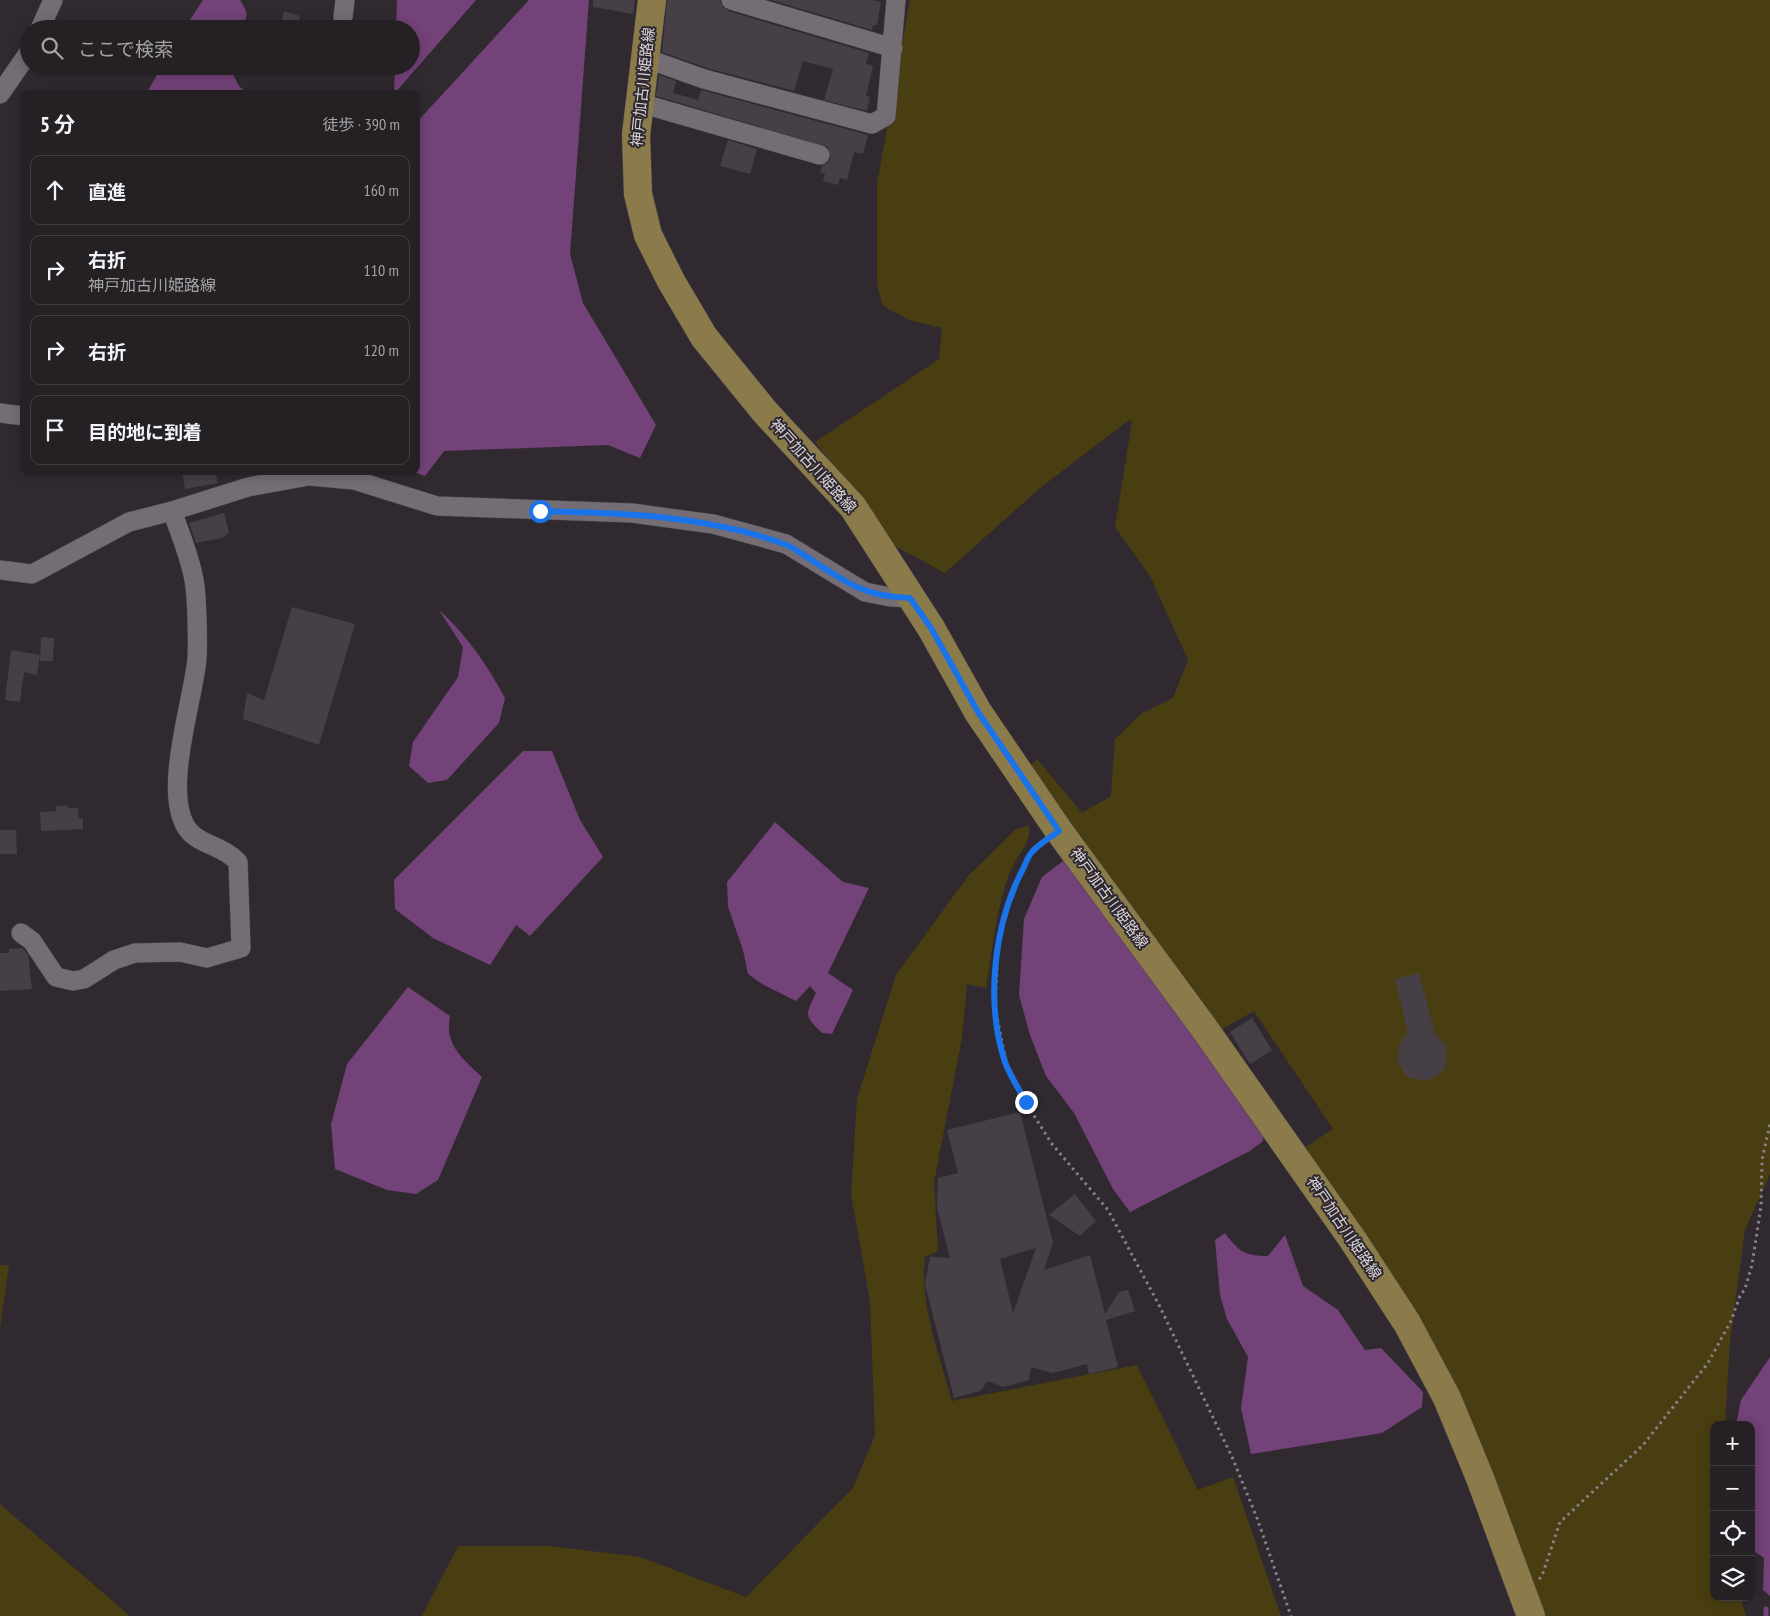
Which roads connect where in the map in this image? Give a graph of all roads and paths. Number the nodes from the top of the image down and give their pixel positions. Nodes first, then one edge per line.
1 (53, 0) edge
2 (652, 0) edge
3 (732, 0) edge
4 (896, 0) edge
5 (44, 20) edge
6 (893, 48) junction
7 (645, 58) junction
8 (20, 65) edge
9 (0, 94) edge
10 (640, 103) junction
11 (820, 155) dead end
12 (0, 412) edge
13 (20, 415) edge
14 (172, 511) junction
15 (0, 570) edge
16 (910, 598) junction
17 (1059, 831) junction
18 (21, 934) dead end
19 (1770, 1124) edge
20 (1527, 1604) edge
21 (1291, 1616) edge

1 - 5 street
2 - 7 main road, 神戸加古川姫路線
3 - 6 street
4 - 6 street
6 - 7 street
7 - 10 main road, 神戸加古川姫路線
8 - 9 street
10 - 11 street
10 - 16 main road, 神戸加古川姫路線
12 - 13 street
14 - 15 street
14 - 16 street
14 - 18 street
16 - 17 main road, 神戸加古川姫路線
17 - 20 main road, 神戸加古川姫路線
17 - 21 path
19 - 20 path

